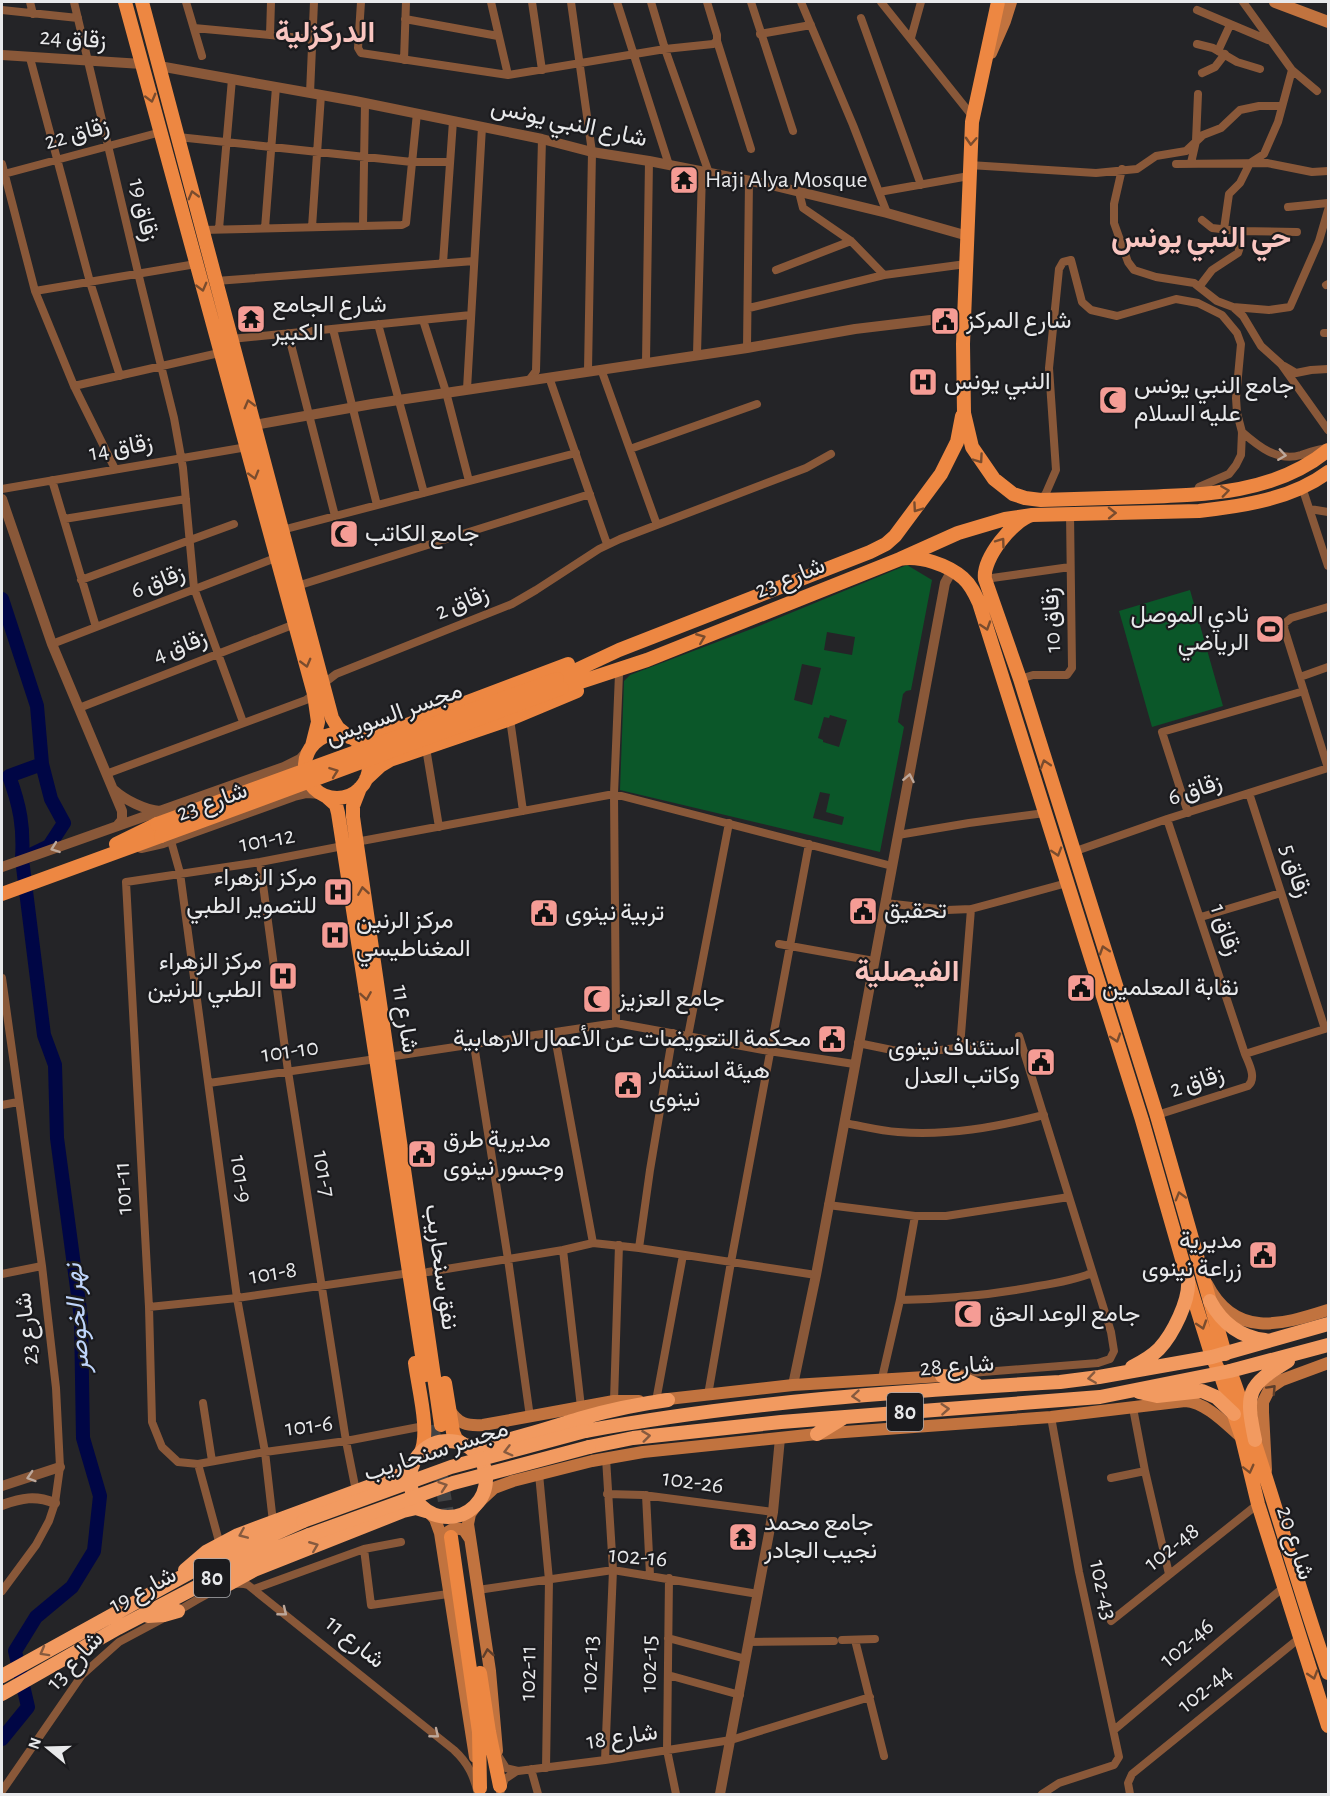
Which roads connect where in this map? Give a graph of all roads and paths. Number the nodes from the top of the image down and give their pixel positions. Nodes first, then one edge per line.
1 (30, 2) edge
2 (74, 2) edge
3 (125, 2) edge
4 (142, 2) edge
5 (186, 2) edge
6 (271, 2) edge
7 (314, 2) edge
8 (361, 2) edge
9 (406, 2) edge
10 (491, 2) edge
11 (532, 2) edge
12 (571, 2) edge
13 (617, 2) edge
14 (651, 2) edge
15 (707, 2) edge
16 (751, 2) edge
17 (801, 2) edge
18 (881, 2) edge
19 (921, 2) edge
20 (998, 2) edge
21 (1011, 2) edge
22 (1243, 2) edge
23 (1275, 2) edge
24 (1290, 4) edge
25 (2, 10) edge
26 (1197, 10) dead end
27 (33, 14) junction
28 (78, 18) junction
29 (861, 18) dead end
30 (405, 19) junction
31 (1329, 22) edge
32 (811, 25) junction
33 (1230, 25) junction
34 (194, 28) junction
35 (760, 34) junction
36 (270, 35) junction
37 (498, 36) junction
38 (911, 38) junction
39 (312, 39) junction
40 (717, 40) junction
41 (1270, 40) junction
42 (1197, 44) dead end
43 (665, 49) junction
44 (1222, 52) junction
45 (2, 55) edge
46 (635, 55) junction
47 (202, 56) dead end
48 (30, 58) junction
49 (404, 60) junction
50 (88, 62) junction
51 (142, 64) junction
52 (580, 65) junction
53 (985, 65) junction
54 (159, 66) junction
55 (1260, 69) dead end
56 (542, 70) junction
57 (1292, 70) junction
58 (1202, 73) dead end
59 (508, 75) junction
60 (232, 79) junction
61 (276, 87) junction
62 (1317, 91) dead end
63 (316, 94) junction
64 (1197, 94) dead end
65 (365, 103) junction
66 (1282, 106) junction
67 (417, 113) junction
68 (973, 117) junction
69 (453, 121) junction
70 (482, 127) junction
71 (793, 131) dead end
72 (160, 132) junction
73 (178, 137) junction
74 (542, 139) junction
75 (1196, 141) junction
76 (226, 142) junction
77 (108, 146) junction
78 (272, 147) junction
79 (751, 149) dead end
80 (318, 152) junction
81 (592, 152) junction
82 (365, 157) junction
83 (59, 159) junction
84 (649, 161) junction
85 (412, 162) junction
86 (450, 162) junction
87 (1191, 163) junction
88 (2, 164) edge
89 (1176, 164) dead end
90 (1250, 164) junction
91 (669, 165) junction
92 (1122, 169) junction
93 (969, 170) junction
94 (1329, 171) edge
95 (706, 172) junction
96 (4, 174) junction
97 (749, 181) junction
98 (921, 185) junction
99 (799, 192) junction
100 (879, 192) junction
101 (1329, 203) edge
102 (1288, 207) dead end
103 (1329, 210) edge
104 (887, 213) junction
105 (1202, 220) dead end
106 (363, 225) junction
107 (312, 226) junction
108 (265, 228) junction
109 (219, 229) junction
110 (1224, 229) junction
111 (202, 230) junction
112 (1238, 231) junction
113 (1297, 232) dead end
114 (968, 236) junction
115 (851, 241) junction
116 (474, 261) junction
117 (443, 263) junction
118 (196, 264) junction
119 (966, 264) junction
120 (776, 270) dead end
121 (138, 274) junction
122 (884, 275) junction
123 (216, 281) junction
124 (90, 282) junction
125 (1199, 287) junction
126 (35, 291) junction
127 (1233, 307) junction
128 (749, 308) junction
129 (471, 315) junction
130 (964, 316) junction
131 (423, 320) junction
132 (378, 324) junction
133 (333, 329) junction
134 (288, 333) junction
135 (231, 339) junction
136 (747, 348) junction
137 (219, 353) junction
138 (697, 354) junction
139 (646, 362) junction
140 (1281, 364) junction
141 (161, 366) junction
142 (601, 369) junction
143 (1329, 369) edge
144 (588, 370) junction
145 (120, 375) junction
146 (549, 376) junction
147 (530, 380) junction
148 (74, 386) junction
149 (467, 389) junction
150 (446, 392) junction
151 (963, 398) junction
152 (398, 400) junction
153 (757, 404) dead end
154 (354, 407) junction
155 (308, 414) junction
156 (254, 425) junction
157 (1329, 430) edge
158 (1242, 432) junction
159 (247, 447) junction
160 (630, 449) junction
161 (1329, 449) edge
162 (576, 453) junction
163 (831, 454) dead end
164 (182, 458) junction
165 (116, 469) junction
166 (1329, 472) edge
167 (52, 480) junction
168 (469, 481) junction
169 (1302, 487) junction
170 (2, 489) edge
171 (424, 493) junction
172 (590, 494) junction
173 (1196, 495) junction
174 (2, 499) edge
175 (186, 499) junction
176 (1041, 500) junction
177 (377, 505) junction
178 (1310, 509) junction
179 (1199, 511) junction
180 (1329, 512) edge
181 (1070, 513) junction
182 (1032, 515) junction
183 (335, 516) junction
184 (64, 519) junction
185 (234, 524) dead end
186 (657, 525) junction
187 (282, 530) junction
188 (189, 539) junction
189 (607, 544) junction
190 (278, 557) junction
191 (900, 559) junction
192 (1329, 566) edge
193 (1070, 567) junction
194 (957, 574) junction
195 (81, 579) junction
196 (985, 579) junction
197 (297, 586) junction
198 (194, 588) junction
199 (1329, 607) edge
200 (295, 624) junction
201 (96, 627) junction
202 (644, 640) junction
203 (52, 644) junction
204 (218, 654) junction
205 (647, 660) junction
206 (1329, 667) edge
207 (619, 674) junction
208 (1300, 676) junction
209 (1020, 679) junction
210 (559, 683) junction
211 (319, 689) junction
212 (1304, 691) junction
213 (79, 708) junction
214 (510, 719) junction
215 (243, 722) junction
216 (349, 736) junction
217 (311, 747) junction
218 (426, 748) junction
219 (1328, 768) edge
220 (106, 774) junction
221 (363, 783) junction
222 (112, 788) junction
223 (1249, 793) junction
224 (614, 794) junction
225 (324, 795) junction
226 (524, 811) junction
227 (1045, 813) junction
228 (1188, 813) junction
229 (1167, 819) junction
230 (729, 823) junction
231 (439, 827) junction
232 (112, 828) junction
233 (163, 828) junction
234 (898, 836) junction
235 (350, 844) junction
236 (809, 844) junction
237 (112, 851) junction
238 (1073, 852) junction
239 (260, 862) junction
240 (892, 866) junction
241 (2, 867) edge
242 (180, 873) junction
243 (126, 882) joint
244 (1067, 883) junction
245 (4, 889) edge
246 (1281, 893) junction
247 (885, 903) junction
248 (971, 909) junction
249 (1201, 917) junction
250 (779, 944) dead end
251 (789, 946) junction
252 (874, 961) junction
253 (2, 978) edge
254 (616, 1023) junction
255 (1327, 1028) edge
256 (554, 1032) junction
257 (673, 1033) junction
258 (688, 1036) junction
259 (1019, 1036) dead end
260 (858, 1043) junction
261 (989, 1044) dead end
262 (474, 1045) junction
263 (960, 1047) junction
264 (770, 1051) junction
265 (1245, 1054) junction
266 (382, 1058) junction
267 (854, 1064) junction
268 (288, 1071) junction
269 (209, 1083) junction
270 (18, 1102) junction
271 (2, 1105) edge
272 (1044, 1115) junction
273 (1157, 1116) junction
274 (392, 1118) junction
275 (1142, 1120) junction
276 (844, 1123) junction
277 (1069, 1197) junction
278 (828, 1205) junction
279 (915, 1216) junction
280 (593, 1243) junction
281 (619, 1245) junction
282 (639, 1248) junction
283 (563, 1251) junction
284 (683, 1255) junction
285 (508, 1259) junction
286 (731, 1262) junction
287 (42, 1266) junction
288 (428, 1272) junction
289 (1202, 1272) junction
290 (1092, 1273) junction
291 (2, 1274) edge
292 (403, 1274) junction
293 (816, 1275) junction
294 (1188, 1280) junction
295 (321, 1285) junction
296 (237, 1298) junction
297 (900, 1300) junction
298 (1210, 1301) junction
299 (149, 1307) junction
300 (1329, 1310) edge
301 (1329, 1324) edge
302 (1273, 1340) junction
303 (1329, 1345) edge
304 (1307, 1351) junction
305 (1219, 1355) junction
306 (1329, 1362) edge
307 (1225, 1372) junction
308 (1117, 1373) junction
309 (942, 1376) junction
310 (882, 1378) junction
311 (793, 1385) junction
312 (985, 1386) junction
313 (1131, 1391) junction
314 (708, 1395) junction
315 (662, 1400) junction
316 (614, 1401) junction
317 (203, 1403) dead end
318 (581, 1407) junction
319 (1133, 1408) junction
320 (448, 1409) junction
321 (1234, 1414) junction
322 (853, 1415) junction
323 (530, 1417) junction
324 (1051, 1417) junction
325 (430, 1422) junction
326 (585, 1431) joint
327 (817, 1434) junction
328 (780, 1438) junction
329 (1248, 1439) junction
330 (346, 1441) junction
331 (463, 1444) junction
332 (589, 1447) joint
333 (265, 1452) junction
334 (606, 1458) junction
335 (416, 1460) junction
336 (212, 1461) junction
337 (198, 1464) junction
338 (60, 1467) junction
339 (1144, 1471) junction
340 (539, 1474) junction
341 (1111, 1478) dead end
342 (1269, 1485) junction
343 (2, 1486) edge
344 (356, 1491) junction
345 (607, 1494) junction
346 (646, 1495) junction
347 (55, 1503) junction
348 (478, 1503) junction
349 (1258, 1504) junction
350 (2, 1505) edge
351 (428, 1511) junction
352 (773, 1512) junction
353 (303, 1521) joint
354 (273, 1522) junction
355 (309, 1535) joint
356 (455, 1540) junction
357 (400, 1542) dead end
358 (220, 1545) junction
359 (364, 1549) junction
360 (613, 1570) junction
361 (1169, 1574) junction
362 (650, 1575) junction
363 (669, 1578) junction
364 (549, 1580) junction
365 (168, 1585) junction
366 (1285, 1586) junction
367 (223, 1587) junction
368 (254, 1589) junction
369 (478, 1590) junction
370 (2, 1591) edge
371 (448, 1594) junction
372 (758, 1594) junction
373 (178, 1611) junction
374 (134, 1620) junction
375 (1111, 1621) dead end
376 (1307, 1634) junction
377 (668, 1638) junction
378 (875, 1639) dead end
379 (855, 1640) junction
380 (749, 1642) junction
381 (746, 1659) junction
382 (1329, 1673) edge
383 (668, 1675) junction
384 (2, 1676) edge
385 (2, 1694) edge
386 (740, 1695) junction
387 (870, 1697) junction
388 (1329, 1726) edge
389 (1114, 1730) junction
390 (731, 1740) junction
391 (667, 1750) junction
392 (498, 1754) junction
393 (884, 1756) dead end
394 (605, 1760) junction
395 (546, 1768) junction
396 (531, 1769) junction
397 (518, 1771) junction
398 (1129, 1790) edge
399 (2, 1791) edge
400 (500, 1791) edge
401 (480, 1792) edge
402 (538, 1794) edge
403 (676, 1794) edge
404 (720, 1794) edge
405 (1042, 1794) edge

1 - 27 street
2 - 28 street, زقاق 19
3 - 51 main road
4 - 54 main road
5 - 34 street
6 - 36 street
7 - 39 street
8 - 49 street
9 - 30 street
10 - 37 street
11 - 56 street
12 - 52 street
13 - 46 street
14 - 43 street
15 - 40 street
16 - 35 street
17 - 32 street
18 - 38 street
19 - 38 street
20 - 53 main road
21 - 53 main road
22 - 41 street
23 - 24 main road
24 - 31 main road
25 - 27 street
26 - 33 street
27 - 28 street
28 - 50 street, زقاق 19
29 - 98 street
30 - 37 street
30 - 49 street
32 - 35 street
32 - 100 street
33 - 41 street
33 - 44 street
34 - 36 street
34 - 47 street
35 - 71 street
36 - 39 street
37 - 59 street
38 - 68 street
39 - 63 street
40 - 43 street
40 - 79 street
41 - 57 street
42 - 44 street
43 - 46 street
43 - 95 street
44 - 55 street
44 - 58 street
45 - 48 street, زقاق 24
46 - 52 street
46 - 91 street
48 - 50 street, زقاق 24
48 - 83 street
49 - 59 street
50 - 51 street, زقاق 24
50 - 77 street, زقاق 19
51 -> 72 main road
52 - 56 street
52 - 81 street
53 - 68 main road
54 - 60 street, شارع النبي يونس
54 - 73 main road
56 - 59 street
57 - 62 street
57 - 66 street
60 - 61 street, شارع النبي يونس
60 - 76 street
61 - 63 street, شارع النبي يونس
61 - 78 street
63 - 65 street, شارع النبي يونس
63 - 80 street
64 - 75 street
65 - 67 street, شارع النبي يونس
65 - 82 street
66 - 75 street
66 - 90 street
67 - 69 street, شارع النبي يونس
67 - 85 street
68 -> 93 main road
69 - 70 street, شارع النبي يونس
69 - 86 street
70 - 74 street, شارع النبي يونس
70 - 116 street
72 - 77 street, زقاق 22
72 - 118 main road
73 - 76 street
111 -> 73 main road
74 - 81 street, شارع النبي يونس
74 - 147 street
75 - 87 street
75 - 92 street
76 - 78 street
76 - 109 street
77 - 83 street, زقاق 22
77 - 121 street, زقاق 19
78 - 80 street
78 - 108 street
80 - 82 street
80 - 107 street
81 - 84 street, شارع النبي يونس
81 - 144 street
82 - 85 street
82 - 106 street
83 - 96 street, زقاق 22
83 - 124 street
84 - 91 street, شارع النبي يونس
84 - 139 street
85 - 86 street
85 - 106 street
86 - 117 street
87 - 89 street
87 - 90 street
88 - 96 street
90 - 94 street
90 - 110 street
91 - 95 street, شارع النبي يونس
92 - 93 street
92 - 125 street
93 - 98 street
93 - 114 main road
95 - 97 street, شارع النبي يونس
95 - 138 street
96 - 126 street
97 - 99 street, شارع النبي يونس
97 - 128 street
98 - 100 street
99 - 104 street, شارع النبي يونس
99 - 115 street
100 - 104 street
101 - 102 street
103 - 127 street
104 - 114 street, شارع النبي يونس
105 - 110 street
106 - 107 street
107 - 108 street
108 - 109 street
109 - 111 street
110 - 112 street
111 - 123 main road
112 - 113 street
112 - 125 street
114 - 119 main road
115 - 120 street
115 - 122 street
116 - 117 street
116 - 129 street
117 - 123 street
118 - 121 street
118 -> 137 main road
119 - 122 street
119 - 130 main road
121 - 124 street
121 - 141 street, زقاق 19
122 - 128 street
123 - 135 main road
124 - 126 street
124 - 145 street
125 - 127 street
126 - 148 street
127 - 140 street
128 - 136 street
129 - 131 street
129 - 149 street
130 - 136 street
130 - 151 main road
131 - 132 street
131 - 150 street
132 - 133 street
132 - 152 street
133 - 134 street
133 - 154 street
134 - 135 street
134 - 155 street
156 -> 135 main road
136 - 138 street
137 - 141 street
137 - 159 main road
138 - 139 street
139 - 142 street
140 - 143 street
140 - 157 street
141 - 145 street
141 - 164 street, زقاق 19
142 - 144 street
142 - 160 street
144 - 146 street
145 - 148 street
146 - 147 street
146 - 162 street
147 - 149 street
148 - 165 street
149 - 150 street
150 - 152 street
150 - 168 street
151 -> 176 main road
151 -> 202 main road, شارع 23
152 - 154 street
152 - 171 street
153 - 160 street
154 - 155 street
154 - 177 street
155 - 156 street
155 - 183 street
156 - 187 main road
158 -> 161 street
158 - 173 street
158 - 176 street
159 - 164 street, زقاق 14
159 -> 190 main road
160 - 186 street
173 -> 161 main road
162 - 168 street
162 - 172 street
163 - 186 street, زقاق 2
164 - 165 street, زقاق 14
164 - 175 street, زقاق 19
165 - 167 street, زقاق 14
166 - 169 main road, شارع 23
167 - 170 street, زقاق 14
167 - 184 street
168 - 171 street
169 - 178 street
169 - 179 main road, شارع 23
171 - 177 street
172 - 189 street
172 - 197 street
173 - 176 main road
173 - 179 main road
174 - 203 street
175 - 184 street
175 - 188 street, زقاق 19
177 - 183 street
178 - 180 street
178 - 192 street
181 -> 179 main road, شارع 23
181 - 182 main road, شارع 23
181 - 193 street, زقاق 10
182 - 191 main road, شارع 23
196 -> 182 main road
183 - 187 street
184 - 195 street
185 - 188 street
186 - 189 street, زقاق 2
187 - 197 main road
188 - 195 street
188 - 198 street, زقاق 19
189 - 211 street, زقاق 2
190 - 198 street, زقاق 6
190 - 200 main road
191 - 194 main road
205 -> 191 main road, شارع 23
193 - 196 street
193 - 209 street, زقاق 10
194 -> 227 main road
234 -> 194 street
195 - 201 street
196 - 209 main road
197 - 211 main road
198 - 201 street, زقاق 6
198 - 204 street, زقاق 19
199 - 208 street
200 - 204 street, زقاق 4
200 -> 211 main road
201 - 203 street, زقاق 6
202 - 210 main road, مجسر السويس
202 - 216 main road
203 - 213 street
204 - 213 street, زقاق 4
204 - 215 street, زقاق 19
205 - 207 main road
205 - 210 main road, مجسر السويس
206 - 208 street
207 - 214 main road
207 - 224 street
208 - 212 street
238 -> 209 main road
210 - 233 main road, مجسر السويس, bridge
211 - 215 street, زقاق 2
211 - 216 main road
211 - 217 main road
212 - 219 street
212 - 228 street
213 - 220 street
214 - 218 main road
214 - 226 street
215 - 220 street, زقاق 2
216 - 217 main road
216 - 221 main road
217 - 225 main road
217 - 233 street
218 - 221 main road
218 - 231 street
219 - 223 street, زقاق 6
220 - 222 street
221 - 225 main road
221 - 235 main road, شارع 11
222 - 232 street
222 - 233 street
223 - 228 street, زقاق 6
223 - 246 street, زقاق 5
224 - 226 street, 101-12
224 - 230 street
224 - 254 street
225 - 233 street, شارع 23
225 - 235 main road, شارع 11
226 - 231 street, 101-12
227 - 234 street
227 -> 244 main road
228 - 229 street, زقاق 6
229 - 238 street, زقاق 6
229 - 249 street, زقاق 1
230 - 236 street
230 - 258 street
231 - 235 street, 101-12
232 - 233 street
232 -> 241 street
233 - 237 main road, شارع 23
233 - 237 street, شارع 23
233 - 242 street, 101-9
234 - 240 street
235 - 239 street, 101-12
235 - 266 main road, شارع 11
236 - 240 street
236 - 251 street
237 - 245 main road
273 -> 238 main road
239 - 242 street, 101-12
239 - 268 street, 101-7
240 - 247 street
242 - 243 street, 101-12
242 - 269 street, 101-9
243 - 299 street, 101-11
244 - 248 street
244 -> 275 main road
246 - 249 street
246 - 255 street, زقاق 5
247 - 248 street
247 - 252 street
248 - 263 street
249 - 265 street, زقاق 1
250 - 251 street
251 - 252 street
251 - 264 street
252 - 260 street
253 - 270 street, شارع 23
254 - 256 street, 101-10
254 - 257 street, 101-10
255 - 265 street, زقاق 2
256 - 262 street, 101-10
256 - 280 street
257 - 258 street, 101-10
257 - 282 street
258 - 264 street, 101-10
259 - 272 street
260 - 263 street
260 - 267 street
261 - 263 street
262 - 266 street, 101-10
262 - 285 street
264 - 267 street, 101-10
264 - 286 street
265 - 273 street, زقاق 2
266 - 268 street, 101-10
266 - 274 main road, شارع 11
267 - 276 street
268 - 269 street, 101-10
268 - 295 street, 101-7
269 - 296 street, 101-9
270 - 271 street
270 - 287 street, شارع 23
272 - 276 street
272 - 277 street
273 - 275 street, زقاق 2
289 -> 273 main road
274 - 288 main road
274 - 292 main road
274 - 325 main road, نفق سنحاريب
275 - 294 main road
276 - 278 street
277 - 279 street
277 - 290 street
278 - 279 street
278 - 293 street
279 - 297 street
280 - 281 street
280 - 283 street
281 - 282 street
281 - 316 street
282 - 284 street
283 - 285 street
283 - 318 street
284 - 286 street
284 - 315 street
285 - 288 street
285 - 323 street
286 - 293 street
286 - 314 street
287 - 291 street
287 - 338 street, شارع 23
288 - 320 main road
289 - 298 main road
289 - 300 main road
290 - 297 street
290 - 309 street
292 - 295 street, 101-8
292 - 325 main road
293 - 311 street
294 -> 305 main road
294 - 308 highway
295 - 296 street, 101-8
295 - 330 street, 101-7
296 - 299 street, 101-8
296 - 333 street, 101-9
297 - 310 street
298 - 302 highway
298 - 305 main road
299 - 337 street, 101-11
301 - 302 highway, شارع 28 / 80
302 - 305 highway, شارع 28 / 80
303 - 304 highway, شارع 28 / 80
304 - 307 highway, شارع 28 / 80
304 - 329 highway
305 - 307 main road
305 - 308 highway, شارع 28 / 80
342 -> 306 main road
307 - 313 highway, شارع 28 / 80
307 - 321 main road, شارع 20
307 - 329 main road, شارع 20
308 -> 312 highway, شارع 28 / 80
309 - 310 main road
309 - 312 highway
310 - 311 main road
311 - 314 main road
312 -> 326 highway, شارع 28 / 80
313 - 321 highway
322 -> 313 highway, شارع 28 / 80
314 - 315 main road
315 - 316 main road
315 - 331 highway
316 - 318 main road
317 - 336 street
318 - 323 main road
319 - 324 main road
319 - 329 main road
319 - 339 street
320 - 323 main road
320 - 325 main road
320 - 331 main road
321 - 329 main road, شارع 20
322 - 327 highway
332 -> 322 highway, شارع 28 / 80
324 - 327 main road
324 - 389 street, 102-43
325 - 330 street, 101-6
325 - 335 main road
326 -> 353 highway, مجسر سنحاريب / 80, bridge
327 - 328 main road
328 - 334 main road
328 - 352 street
329 - 342 main road, شارع 20
329 -> 349 main road, شارع 20
330 - 333 street, 101-6
330 - 344 street, 101-7
331 - 335 highway
331 - 348 highway
355 -> 332 highway, مجسر سنحاريب / 80, bridge
333 - 336 street, 101-6
333 - 354 street, 101-9
334 - 340 main road
334 - 345 street, 102-13
335 - 344 highway
335 - 351 highway
336 - 337 street, 101-6
337 - 358 street
338 -> 343 street
338 - 347 street, شارع 23
339 - 341 street
339 - 361 street
340 - 348 main road
340 - 364 street, 102-11
342 - 376 main road, شارع 20
344 - 354 highway
345 - 346 street, 102-26
345 - 360 street, 102-13
346 - 352 street, 102-26
346 - 362 street
347 - 350 street
347 - 370 street, شارع 23
348 - 351 highway
348 - 356 main road
349 - 361 street, 102-48
349 - 366 main road, شارع 20
351 - 356 main road
367 -> 351 highway
352 - 372 street
353 - 365 highway, شارع 19 / 80
354 -> 358 highway
355 - 374 highway, شارع 19 / 80
356 - 369 main road
356 - 371 main road
356 - 400 main road
356 - 401 main road
357 - 359 street
358 - 365 highway
359 - 368 street
359 - 371 street
360 - 362 street, 102-16
360 - 364 street, 102-16
360 - 394 street, 102-13
361 - 375 street, 102-48
362 - 363 street, 102-16
363 - 372 street, 102-16
363 - 377 street, 102-15
364 - 369 street, 102-16
364 - 395 street, 102-11
365 -> 384 highway, شارع 19 / 80
366 - 376 main road, شارع 20
366 - 389 street, 102-46
367 - 368 street
367 - 373 street
368 -> 401 street, شارع 11
392 -> 369 main road
371 - 401 main road
372 - 380 street
373 - 374 highway
373 - 399 street, شارع 13
374 - 385 highway, شارع 19 / 80
376 - 382 main road, شارع 20
376 -> 388 main road, شارع 20
376 - 398 street, 102-44
377 - 381 street
377 - 383 street, 102-15
378 - 379 street
379 - 380 street
379 - 387 street
380 - 381 street
381 - 386 street
383 - 386 street
383 - 391 street, 102-15
386 - 390 street
387 - 390 street, شارع 18
387 - 393 street
389 - 405 street, 102-43
390 - 391 street, شارع 18
390 - 404 street
391 - 394 street, شارع 18
391 - 403 street, 102-15
392 - 397 street
392 - 400 main road
394 - 395 street, شارع 18
395 - 396 street, شارع 18
396 - 397 street, شارع 18
396 - 402 street
397 - 400 street

